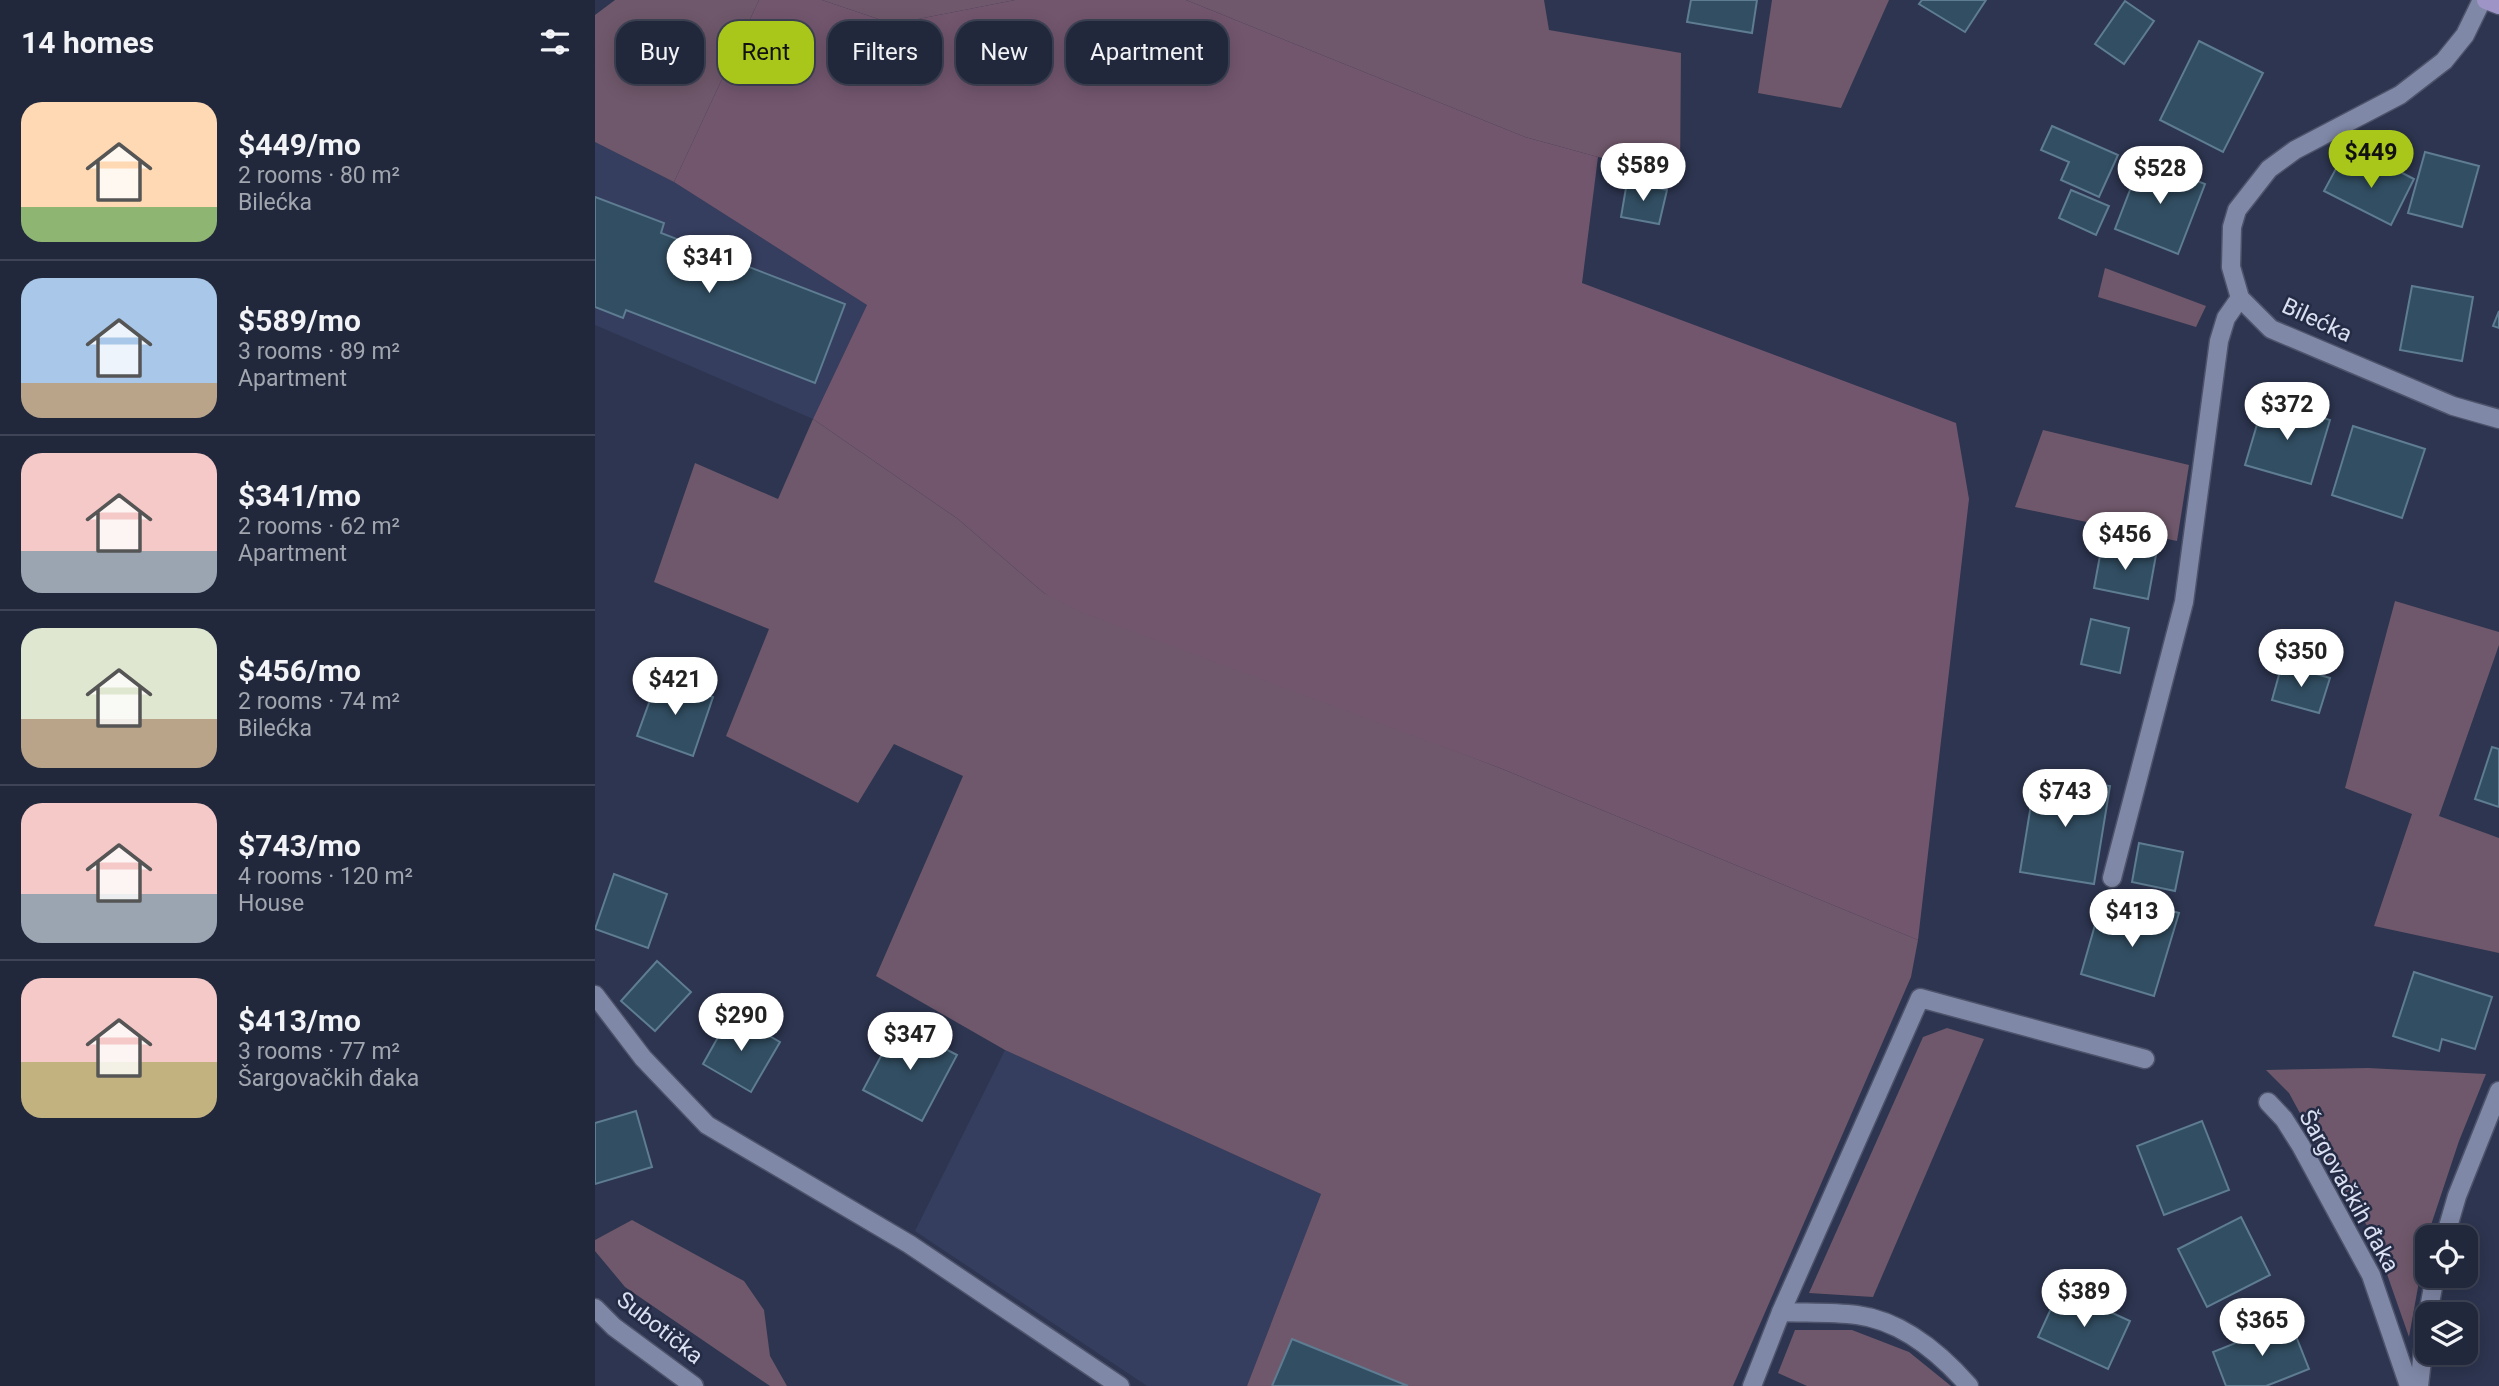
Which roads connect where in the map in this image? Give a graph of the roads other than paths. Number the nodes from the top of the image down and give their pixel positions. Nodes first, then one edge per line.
1 (2484, 0) edge
2 (2499, 5) edge
3 (2240, 298) junction
4 (2499, 419) edge
5 (2112, 878) dead end
6 (595, 995) edge
7 (2145, 1059) dead end
8 (2499, 1091) edge
9 (2268, 1102) dead end
10 (2449, 1225) edge
11 (595, 1308) edge
12 (1781, 1312) junction
13 (2421, 1365) edge
14 (694, 1386) edge
15 (1120, 1386) edge
16 (1752, 1386) edge
17 (1969, 1386) edge
18 (2409, 1386) edge
19 (2419, 1386) edge

1 - 2 main road
1 - 3 street
3 - 4 street, Bilećka
3 - 5 street
6 - 15 street
7 - 12 street
8 - 10 street
9 - 18 street, Šargovačkih đaka
11 - 14 street, Subotička
12 - 16 street
12 - 17 street
13 - 19 street, Šargovačkih đaka

